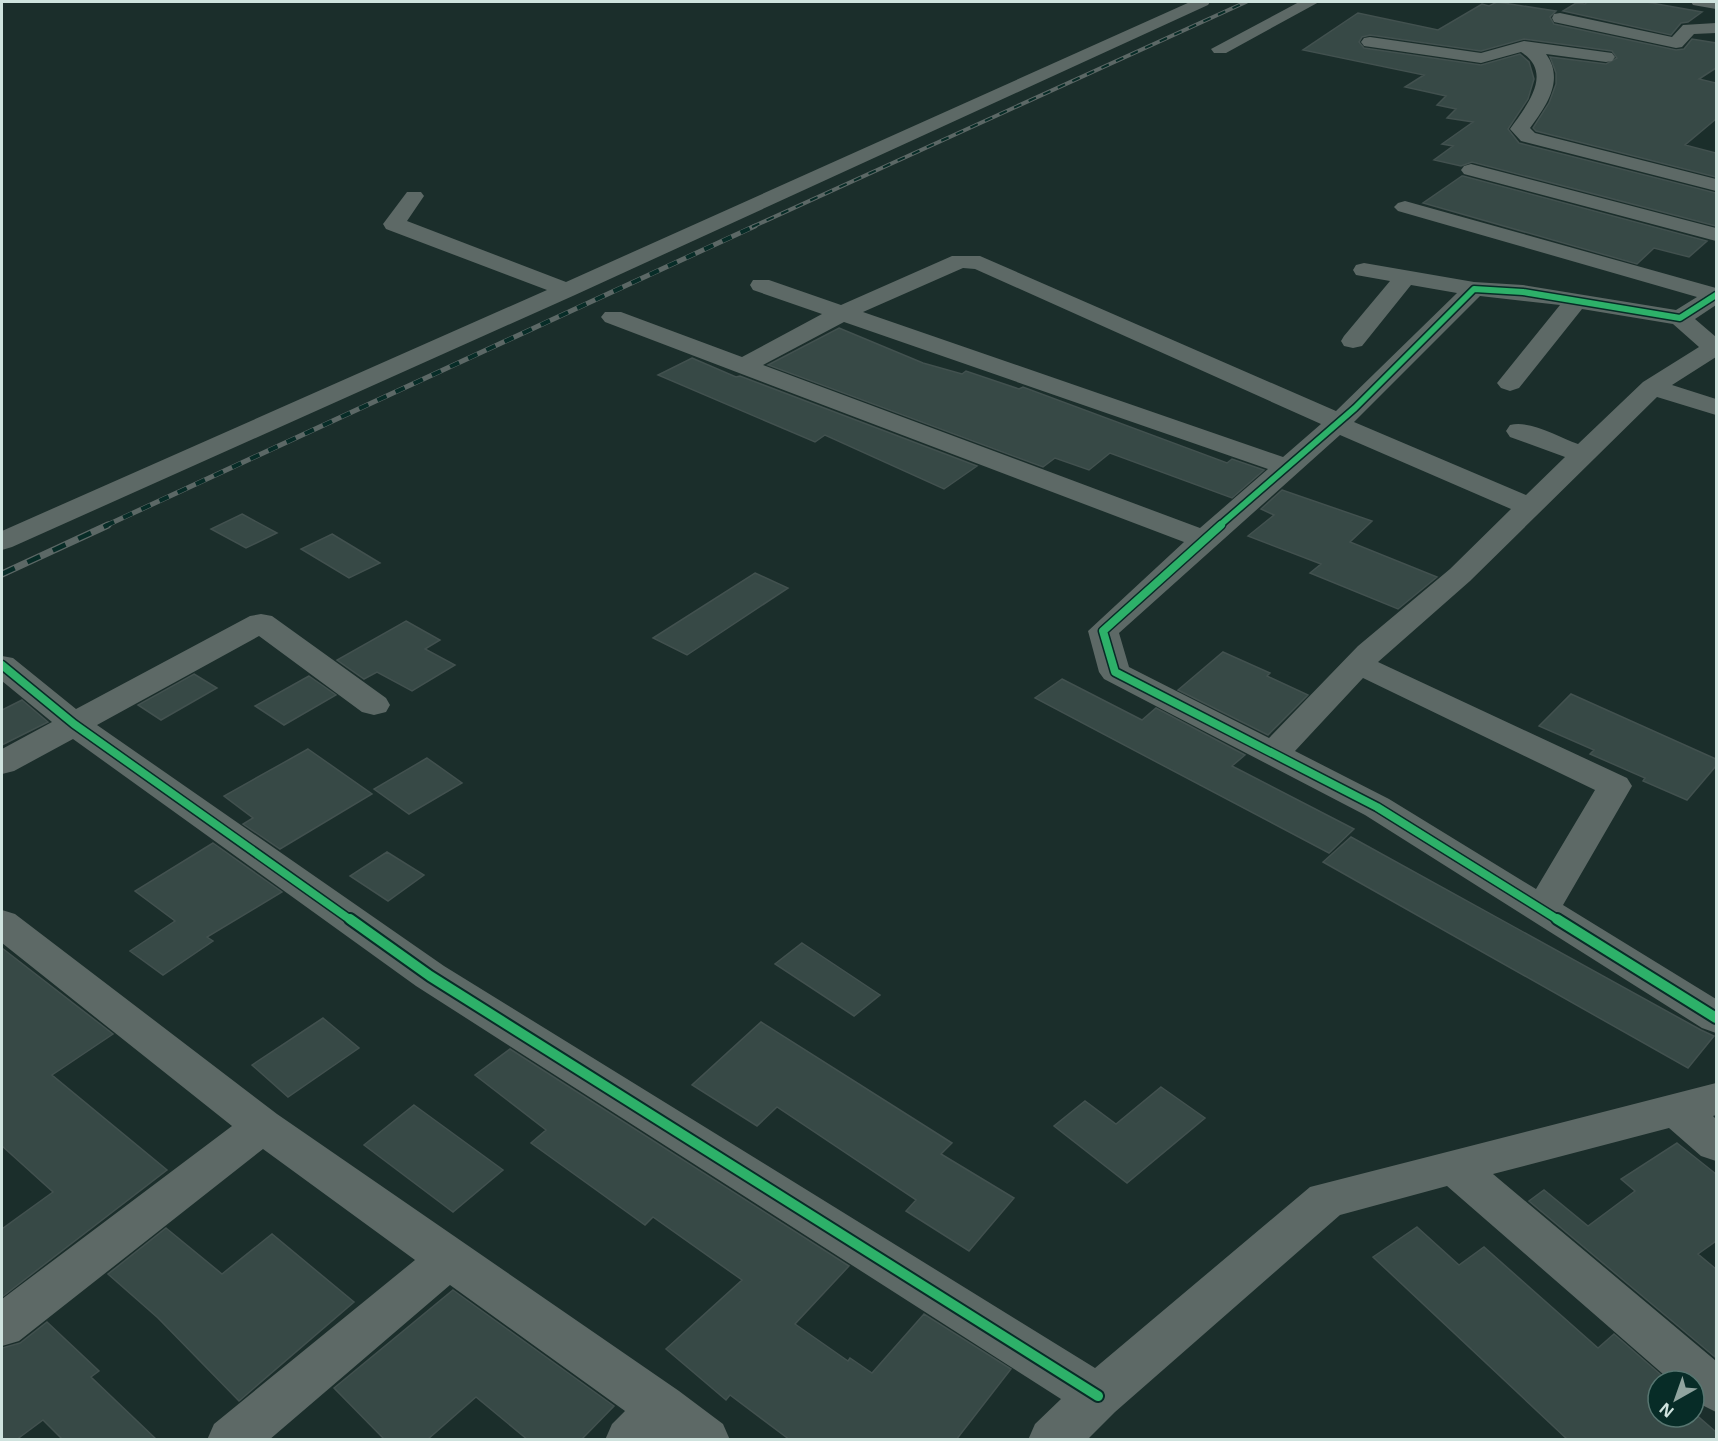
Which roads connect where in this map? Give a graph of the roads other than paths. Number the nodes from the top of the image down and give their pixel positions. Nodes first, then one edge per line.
1 (1202, 2) edge
2 (1311, 2) edge
3 (1699, 2) edge
4 (1716, 4) edge
5 (1560, 10) edge
6 (1716, 28) edge
7 (1535, 35) junction
8 (1370, 42) dead end
9 (1220, 49) dead end
10 (1606, 57) dead end
11 (1471, 170) dead end
12 (1716, 185) edge
13 (414, 196) dead end
14 (1405, 207) dead end
15 (1716, 236) edge
16 (1618, 267) junction
17 (1364, 270) dead end
18 (1406, 277) junction
19 (761, 285) dead end
20 (1474, 289) junction
21 (567, 290) junction
22 (1523, 292) junction
23 (1716, 295) edge
24 (1576, 301) junction
25 (842, 313) junction
26 (613, 317) dead end
27 (1680, 318) junction
28 (1353, 341) dead end
29 (743, 366) junction
30 (1510, 383) dead end
31 (1652, 387) junction
32 (1716, 407) edge
33 (1337, 423) junction
34 (1519, 431) dead end
35 (1583, 455) junction
36 (1287, 467) junction
37 (1531, 507) junction
38 (1204, 539) junction
39 (2, 541) edge
40 (1358, 664) junction
41 (2, 665) edge
42 (374, 705) dead end
43 (74, 724) junction
44 (1274, 754) junction
45 (2, 763) edge
46 (1542, 910) junction
47 (2, 923) edge
48 (1716, 1018) edge
49 (1697, 1104) edge
50 (262, 1126) junction
51 (1716, 1144) edge
52 (1455, 1168) junction
53 (450, 1258) junction
54 (2, 1326) edge
55 (1716, 1390) edge
56 (1098, 1396) junction
57 (646, 1423) edge
58 (232, 1440) edge
59 (705, 1440) edge
60 (1053, 1440) edge

1 - 21 street
2 - 9 street
3 - 4 street
5 - 6 street
5 - 7 street
7 - 8 street
7 - 10 street
7 - 12 street
11 - 15 street
13 - 21 street
14 - 16 street
16 - 22 street
16 - 23 street
17 - 18 street
18 - 20 street
18 - 28 street
19 - 25 street
20 - 22 street
20 - 33 street
21 - 39 street
22 - 24 street
23 - 27 street
24 - 27 street
24 - 30 street
25 - 29 street
25 - 33 street
25 - 36 street
26 - 29 street
27 - 31 street
29 - 38 street
31 - 32 street
31 - 35 street
33 - 36 street
33 - 37 street
34 - 35 street
35 - 37 street
36 - 38 street
37 - 40 street
38 - 44 street
40 - 44 street
40 - 46 street
41 - 43 street
42 - 43 street
43 - 45 street
43 - 56 street
44 - 46 street
46 - 48 street
47 - 50 street
49 - 51 street
49 - 52 street
50 - 53 street
50 - 54 street
52 - 55 street
52 - 56 street
53 - 57 street
53 - 58 street
56 - 60 street
57 - 59 street

